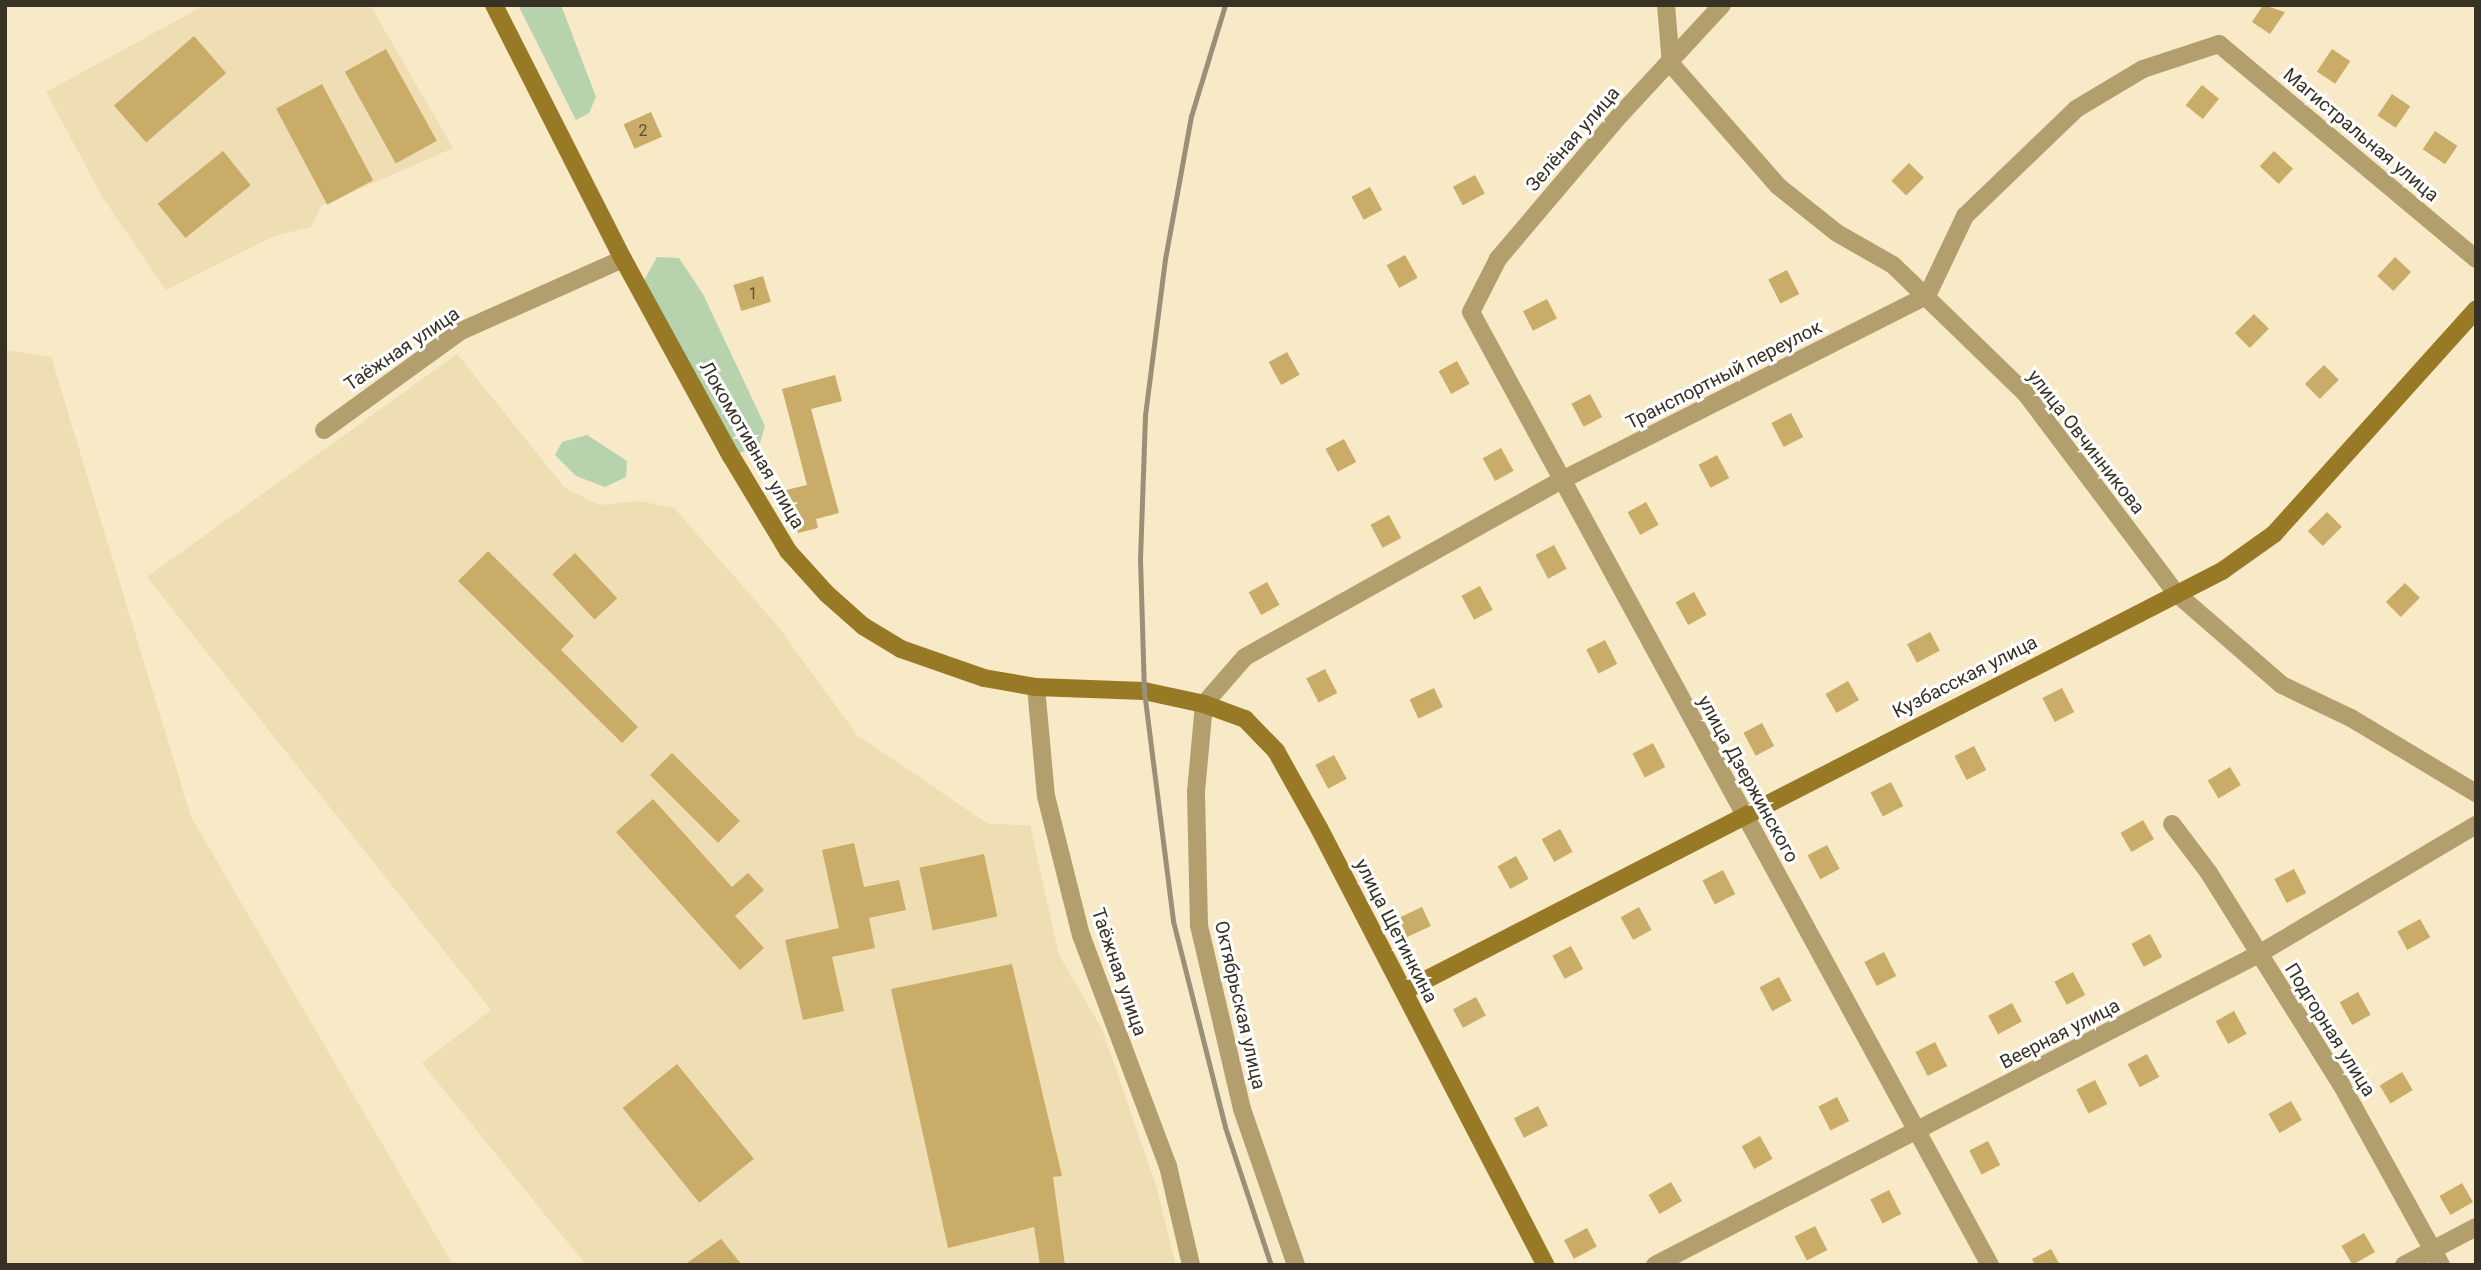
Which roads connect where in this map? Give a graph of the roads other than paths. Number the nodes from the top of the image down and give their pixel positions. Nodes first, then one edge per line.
1 (495, 5) edge
2 (1666, 5) edge
3 (1721, 5) edge
4 (1671, 64) junction
5 (623, 258) junction
6 (2476, 258) edge
7 (1927, 296) junction
8 (2476, 310) edge
9 (1471, 312) joint
10 (324, 430) dead end
11 (1562, 480) junction
12 (2176, 593) junction
13 (1036, 687) junction
14 (1144, 691) joint
15 (1204, 704) junction
16 (2476, 793) edge
17 (1743, 813) junction
18 (2172, 824) dead end
19 (2476, 825) edge
20 (2258, 955) junction
21 (1404, 991) junction
22 (1917, 1132) junction
23 (2476, 1227) edge
24 (2437, 1257) edge
25 (1191, 1265) edge
26 (1296, 1265) edge
27 (1546, 1265) edge
28 (1655, 1265) edge
29 (1990, 1265) edge
30 (2404, 1265) edge

1 - 5 street, Локомотивная улица
2 - 4 street
3 - 4 street, Зелёная улица
4 - 7 street, улица Овчинникова
4 - 9 street, Зелёная улица
5 - 10 street, Таёжная улица
5 - 13 street, Локомотивная улица
6 - 7 street, Магистральная улица
7 - 11 street, Транспортный переулок
7 - 12 street, улица Овчинникова
8 - 12 street, Кузбасская улица
9 - 11 street, улица Дзержинского
11 - 15 street, Транспортный переулок
11 - 17 street, улица Дзержинского
12 - 16 street, улица Овчинникова
12 - 17 street, Кузбасская улица
13 - 14 street, Локомотивная улица
13 - 25 street, Таёжная улица
14 - 15 street, улица Щетинкина
15 - 21 street, улица Щетинкина
15 - 26 street, Октябрьская улица
17 - 21 street, Кузбасская улица
17 - 22 street, улица Дзержинского
18 - 20 street, Подгорная улица
19 - 20 street, Веерная улица
20 - 22 street, Веерная улица
20 - 24 street, Подгорная улица
21 - 27 street, улица Щетинкина
22 - 28 street, Веерная улица
22 - 29 street, улица Дзержинского
23 - 24 street
24 - 30 street

